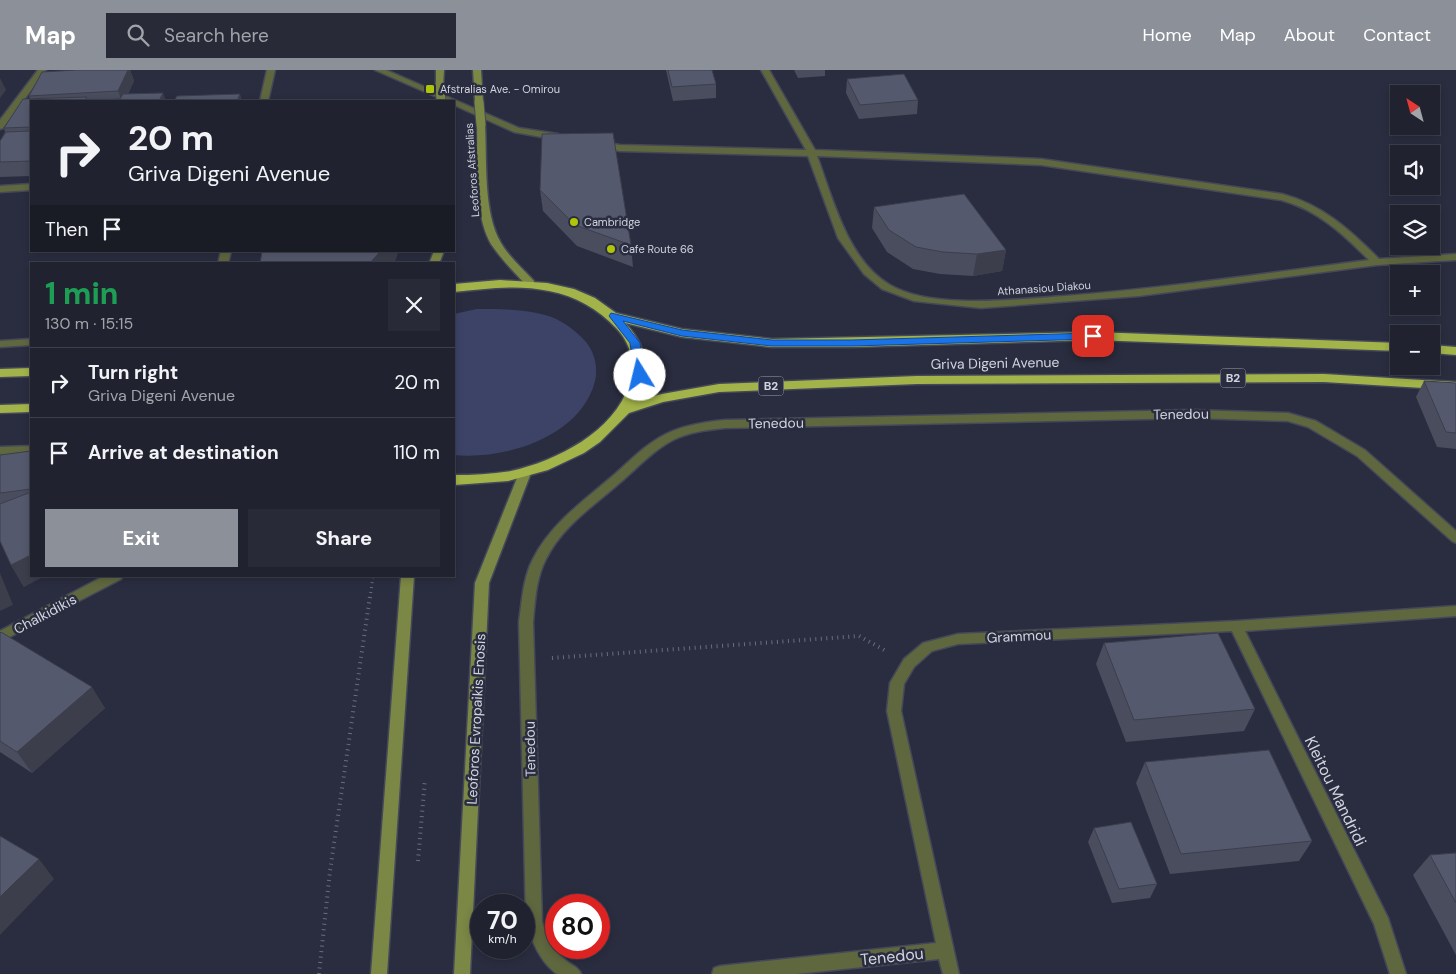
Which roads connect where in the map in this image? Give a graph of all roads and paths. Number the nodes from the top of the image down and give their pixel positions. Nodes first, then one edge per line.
1 (42, 70) edge
2 (272, 70) edge
3 (378, 70) edge
4 (477, 70) edge
5 (765, 70) edge
6 (440, 72) edge
7 (264, 100) edge
8 (441, 100) edge
9 (448, 100) edge
10 (455, 103) edge
11 (0, 126) edge
12 (564, 138) edge
13 (592, 143) edge
14 (812, 153) junction
15 (30, 187) edge
16 (0, 189) edge
17 (1456, 257) edge
18 (1377, 262) junction
19 (530, 283) junction
20 (455, 288) edge
21 (614, 316) junction
22 (30, 342) edge
23 (0, 344) edge
24 (1390, 347) edge
25 (1440, 350) edge
26 (1456, 351) edge
27 (30, 372) edge
28 (0, 373) edge
29 (1456, 386) edge
30 (30, 408) edge
31 (0, 409) edge
32 (626, 409) junction
33 (30, 450) edge
34 (0, 451) edge
35 (525, 473) junction
36 (455, 480) edge
37 (1456, 538) edge
38 (114, 577) edge
39 (373, 577) edge
40 (408, 577) edge
41 (1456, 611) edge
42 (1236, 626) junction
43 (0, 637) edge
44 (528, 660) junction
45 (909, 663) junction
46 (425, 779) dead end
47 (418, 861) dead end
48 (945, 950) junction
49 (319, 974) edge
50 (379, 974) edge
51 (462, 974) edge
52 (573, 974) edge
53 (720, 974) edge
54 (951, 974) edge
55 (1398, 974) edge

1 - 11 street
2 - 7 street
3 - 9 street
4 - 19 main road, Leoforos Afstralias, bridge
5 - 14 street, Athanasiou Diakou
6 - 8 main road, bridge
10 - 12 street
13 - 14 street
14 - 18 street
14 - 18 street, Athanasiou Diakou
15 - 16 street
17 - 18 street, Athanasiou Diakou
19 - 20 highway, B2
19 - 21 highway, B2
21 - 24 highway, Griva Digeni Avenue / B2
21 - 32 highway, B2
22 - 23 street
25 - 26 highway
27 - 28 highway
29 - 32 highway, Griva Digeni Avenue / B2
30 - 31 highway
32 - 35 highway, B2
33 - 34 street
35 - 36 highway, B2
35 - 51 main road, Leoforos Evropaikis Enosis
37 - 44 street, Tenedou
38 - 43 street, Chalkidikis
39 - 49 path
40 - 50 main road
41 - 42 street, Grammou
42 - 45 street, Grammou
42 - 55 street, Kleitou Mandridi
44 - 45 path
44 - 52 street, Tenedou
45 - 48 street, Grammou
46 - 47 path
48 - 53 street, Tenedou
48 - 54 street, Grammou

